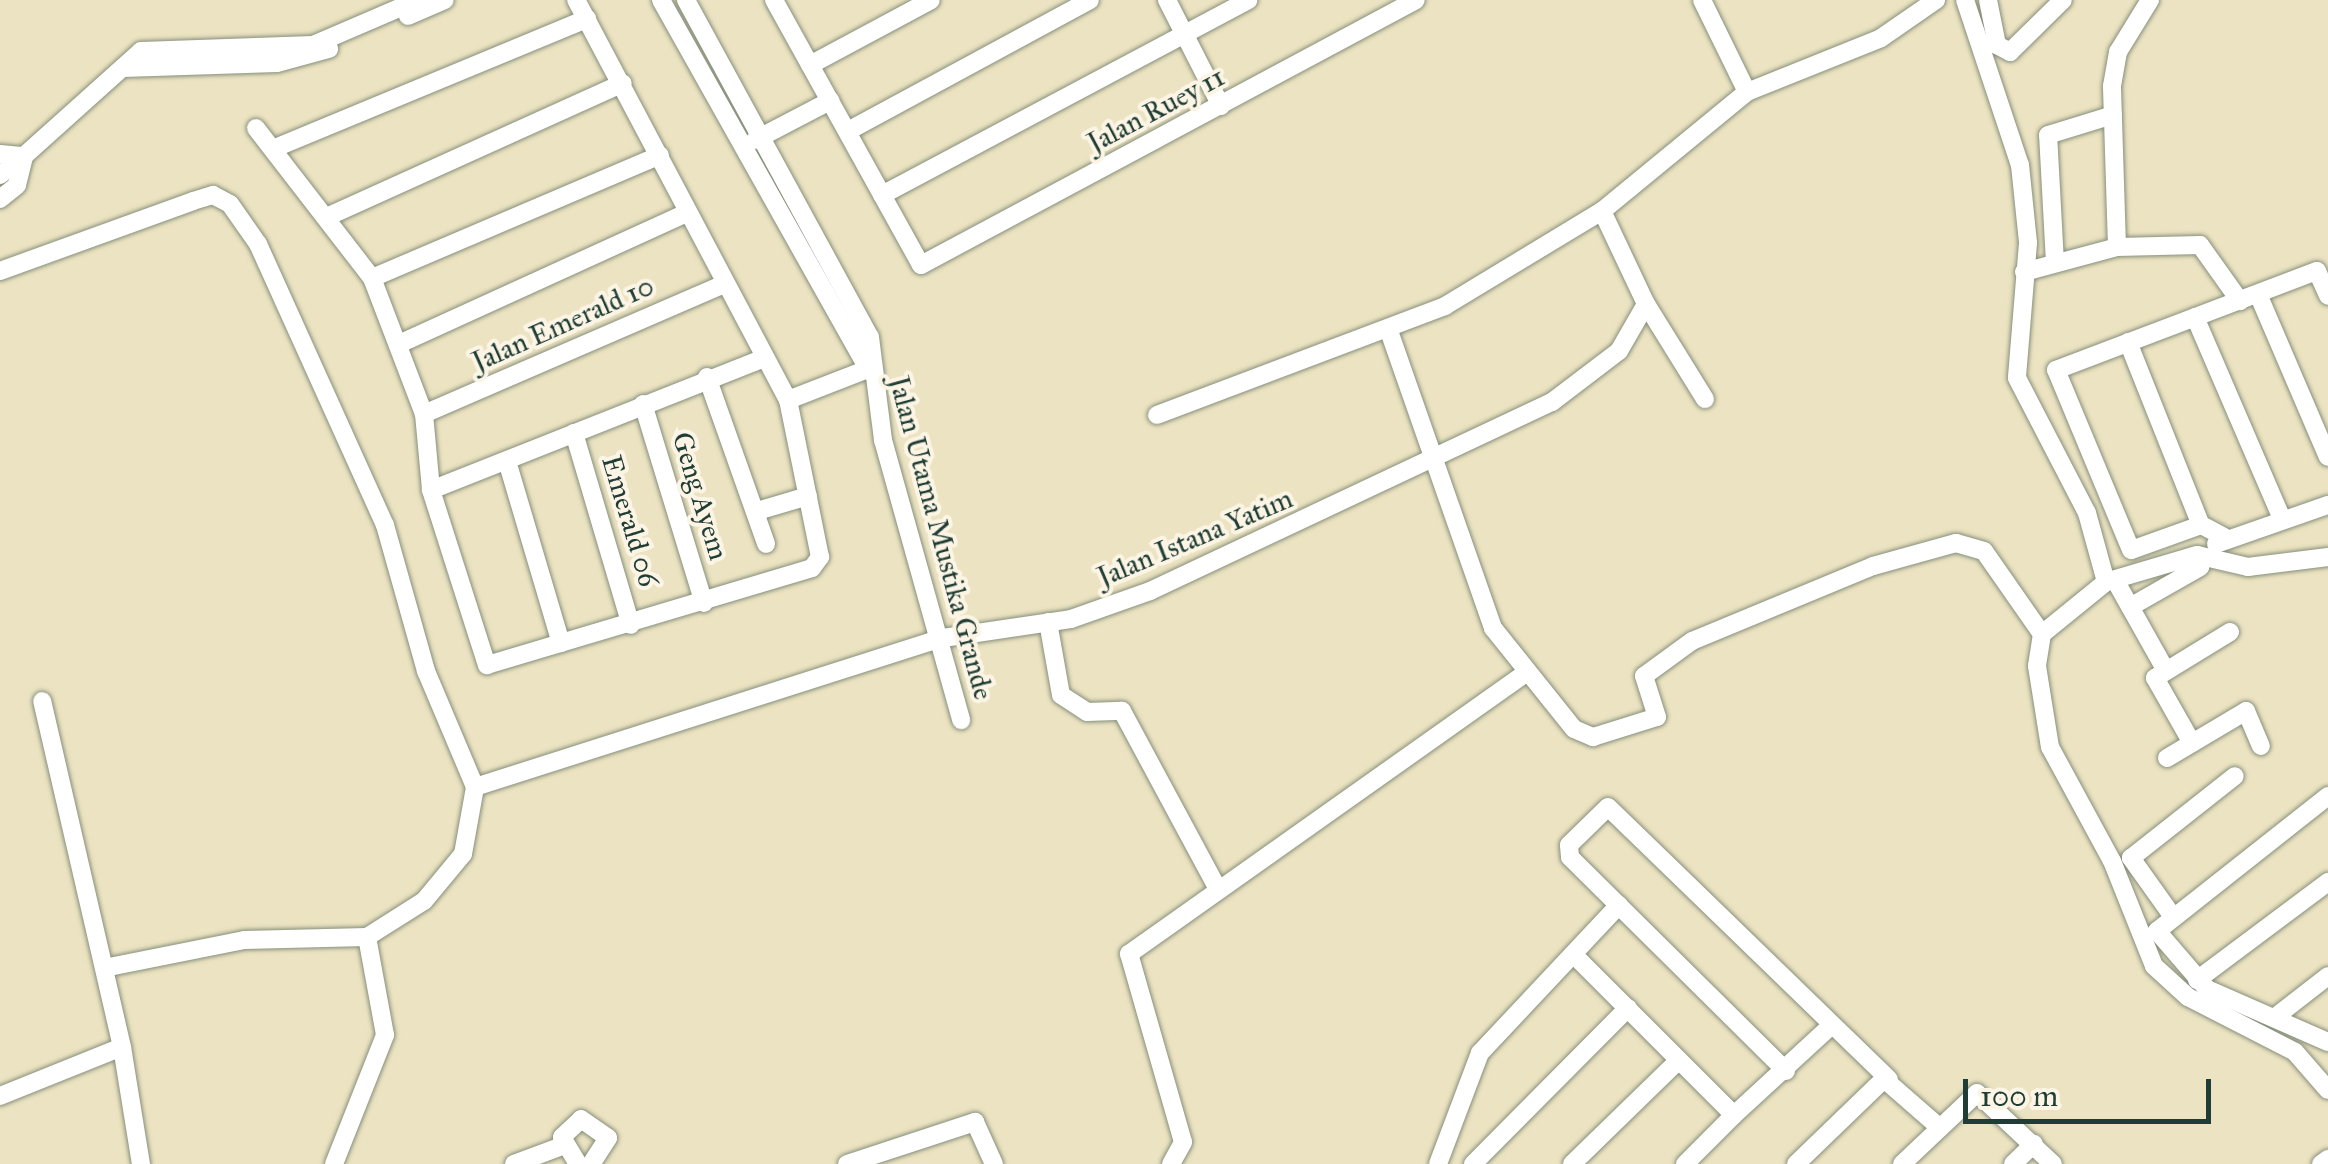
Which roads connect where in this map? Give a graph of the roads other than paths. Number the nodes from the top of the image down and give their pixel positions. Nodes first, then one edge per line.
1 (418, 0) edge
2 (445, 0) edge
3 (576, 0) edge
4 (661, 0) edge
5 (686, 0) edge
6 (774, 0) edge
7 (931, 0) edge
8 (1090, 0) edge
9 (1166, 0) edge
10 (1248, 0) edge
11 (1416, 0) edge
12 (1702, 0) edge
13 (1936, 0) edge
14 (1965, 0) edge
15 (1988, 0) edge
16 (2063, 0) edge
17 (2150, 0) edge
18 (586, 19) junction
19 (1183, 34) junction
20 (316, 49) junction
21 (810, 65) junction
22 (623, 84) junction
23 (1747, 92) junction
24 (830, 101) junction
25 (1221, 106) junction
26 (2112, 115) junction
27 (256, 128) dead end
28 (848, 131) junction
29 (762, 136) junction
30 (741, 146) junction
31 (275, 148) junction
32 (0, 154) edge
33 (660, 155) junction
34 (24, 156) junction
35 (0, 174) edge
36 (882, 194) junction
37 (0, 199) edge
38 (1602, 211) junction
39 (687, 212) junction
40 (332, 216) junction
41 (2117, 248) junction
42 (2055, 264) junction
43 (2323, 269) edge
44 (0, 271) edge
45 (2024, 272) junction
46 (372, 278) junction
47 (724, 284) junction
48 (2328, 296) edge
49 (2249, 297) junction
50 (1646, 304) junction
51 (2195, 317) junction
52 (1390, 332) junction
53 (2128, 342) junction
54 (399, 344) junction
55 (762, 359) junction
56 (868, 370) junction
57 (707, 377) junction
58 (1705, 399) dead end
59 (788, 400) junction
60 (643, 404) junction
61 (424, 414) junction
62 (1156, 415) dead end
63 (574, 433) junction
64 (2328, 457) edge
65 (506, 462) junction
66 (1430, 462) junction
67 (431, 490) junction
68 (808, 496) junction
69 (2328, 505) edge
70 (756, 511) junction
71 (2282, 519) junction
72 (2201, 525) junction
73 (2224, 536) junction
74 (766, 544) dead end
75 (2328, 557) edge
76 (2205, 561) junction
77 (2111, 581) junction
78 (704, 603) junction
79 (2130, 608) junction
80 (1048, 622) junction
81 (632, 624) junction
82 (2230, 632) dead end
83 (2042, 634) junction
84 (943, 638) junction
85 (561, 644) junction
86 (2166, 671) junction
87 (1522, 675) junction
88 (42, 701) dead end
89 (961, 720) dead end
90 (2192, 743) junction
91 (2261, 746) dead end
92 (2167, 758) dead end
93 (2235, 776) dead end
94 (474, 787) junction
95 (2328, 796) edge
96 (2328, 882) edge
97 (1218, 889) junction
98 (1619, 905) junction
99 (2171, 914) junction
100 (367, 937) junction
101 (1574, 955) junction
102 (109, 967) junction
103 (2328, 976) edge
104 (2197, 980) junction
105 (1628, 1008) junction
106 (2274, 1018) junction
107 (1832, 1025) junction
108 (2328, 1042) edge
109 (122, 1047) junction
110 (1679, 1060) junction
111 (1786, 1071) junction
112 (1889, 1080) junction
113 (2328, 1090) edge
114 (0, 1096) edge
115 (1734, 1115) junction
116 (1938, 1128) junction
117 (2034, 1144) junction
118 (562, 1146) junction
119 (2328, 1159) edge
120 (591, 1163) edge
121 (140, 1164) edge
122 (334, 1164) edge
123 (514, 1164) edge
124 (846, 1164) edge
125 (994, 1164) edge
126 (1171, 1164) edge
127 (1438, 1164) edge
128 (1473, 1164) edge
129 (1572, 1164) edge
130 (1685, 1164) edge
131 (1796, 1164) edge
132 (1902, 1164) edge
133 (2014, 1164) edge
134 (2054, 1164) edge
135 (2321, 1164) edge

1 - 20 street
2 - 20 street
3 - 18 street
4 - 30 street, Jalan Utama Mustika Grande
5 - 29 street, Jalan Utama Mustika Grande
6 - 21 street
7 - 21 street
8 - 28 street
9 - 19 street
10 - 19 street
11 - 25 street, Jalan Ruey 11
12 - 23 street
13 - 23 street
14 - 45 street
15 - 16 street
17 - 26 street
18 - 22 street
18 - 31 street
19 - 25 street
19 - 36 street
20 - 34 street
21 - 24 street
22 - 33 street
22 - 40 street
23 - 38 street
24 - 28 street
24 - 29 street
25 - 36 street, Jalan Ruey 11
26 - 41 street
26 - 42 street
27 - 31 street
28 - 36 street
29 - 30 street
29 - 56 street, Jalan Utama Mustika Grande
30 - 56 street, Jalan Utama Mustika Grande
31 - 40 street
32 - 34 street
33 - 39 street
33 - 46 street
34 - 35 street
34 - 37 street
38 - 50 street
38 - 52 street
39 - 47 street
39 - 54 street
40 - 46 street
41 - 42 street
41 - 49 street
42 - 45 street
43 - 48 street
43 - 49 street
44 - 94 street
45 - 77 street
46 - 54 street
47 - 55 street
47 - 61 street, Jalan Emerald 10
49 - 51 street
49 - 64 street
50 - 58 street
50 - 66 street, Jalan Istana Yatim
51 - 53 street
51 - 71 street
52 - 62 street
52 - 66 street
53 - 72 street
53 - 72 street
54 - 61 street
55 - 57 street
55 - 59 street
56 - 59 street
56 - 84 street, Jalan Utama Mustika Grande
57 - 60 street
57 - 70 street
59 - 68 street
60 - 63 street
60 - 78 street, Geng Ayem
61 - 67 street
63 - 65 street
63 - 81 street, Emerald 06
65 - 67 street
65 - 85 street
66 - 80 street, Jalan Istana Yatim
66 - 87 street
67 - 85 street
68 - 70 street
68 - 78 street
69 - 71 street
70 - 74 street
71 - 73 street
72 - 73 street
73 - 76 street
75 - 76 street
76 - 77 street
76 - 79 street
77 - 79 street
77 - 83 street
78 - 81 street
79 - 86 street
80 - 84 street, Jalan Istana Yatim
80 - 97 street
81 - 85 street
82 - 86 street
83 - 87 street
83 - 113 street
84 - 89 street, Jalan Utama Mustika Grande
84 - 94 street, Jalan Istana Yatim
86 - 90 street
87 - 97 street
88 - 102 street
90 - 91 street
90 - 92 street
93 - 99 street
94 - 100 street
95 - 99 street
96 - 104 street
97 - 126 street
98 - 101 street
98 - 107 street
98 - 111 street
99 - 104 street
100 - 102 street
100 - 122 street
101 - 105 street
101 - 127 street
102 - 109 street
103 - 106 street
104 - 106 street
105 - 110 street
105 - 128 street
106 - 108 street
107 - 111 street
107 - 112 street
109 - 114 street
109 - 121 street
110 - 115 street
110 - 129 street
111 - 115 street
112 - 116 street
112 - 131 street
115 - 130 street
116 - 117 street
116 - 132 street
117 - 133 street
117 - 134 street
118 - 120 street
118 - 120 street
118 - 123 street
119 - 135 street
124 - 125 street

